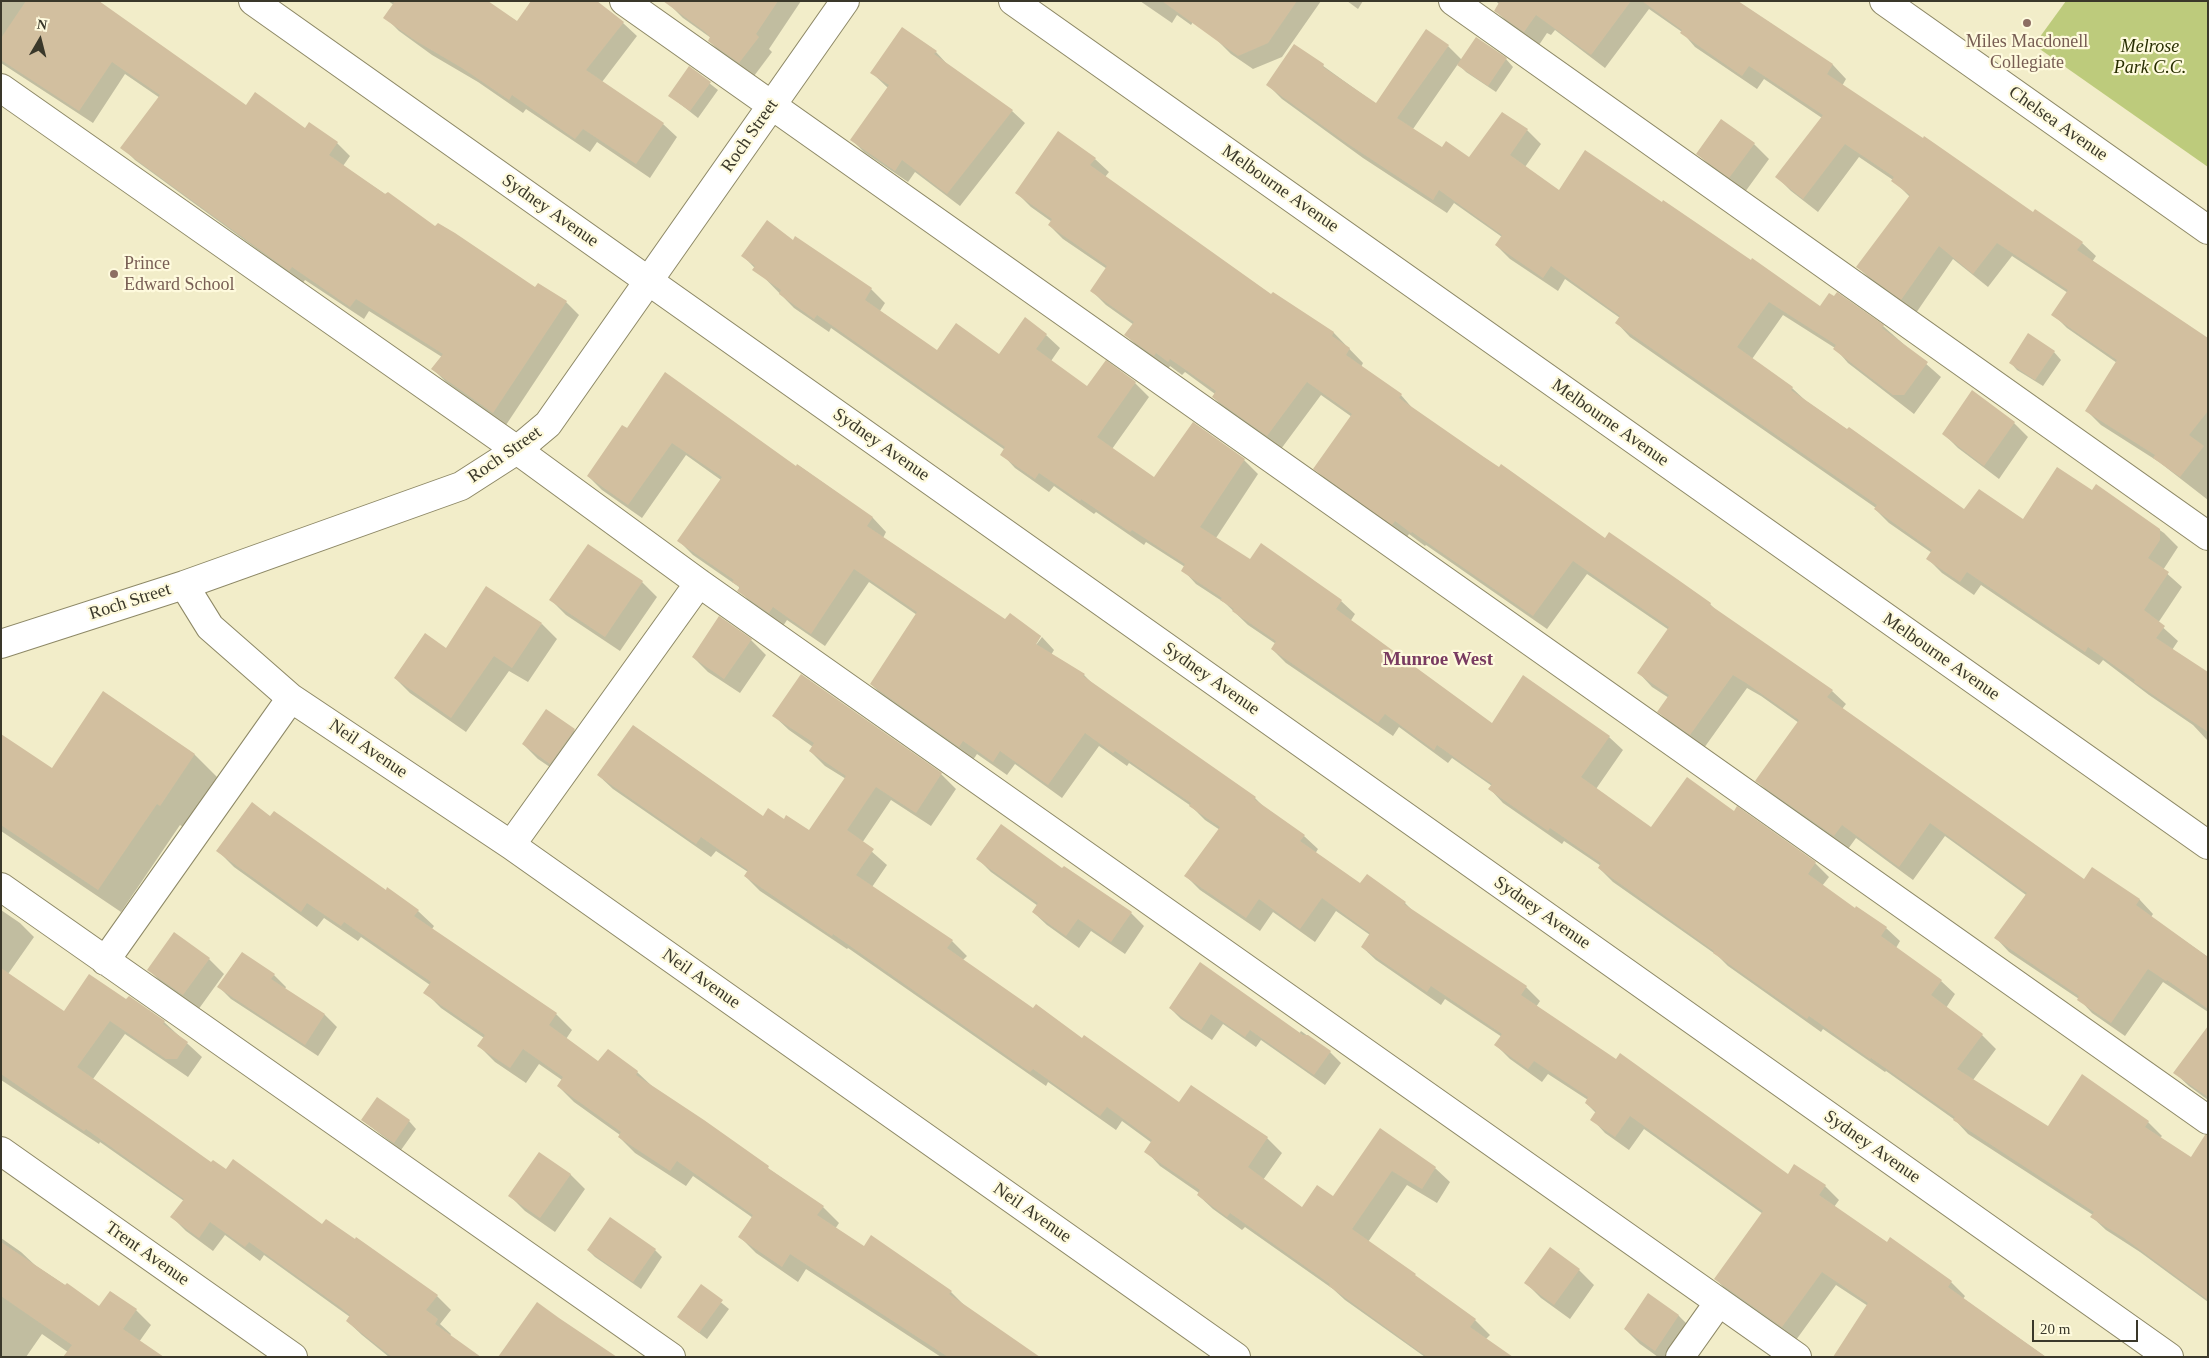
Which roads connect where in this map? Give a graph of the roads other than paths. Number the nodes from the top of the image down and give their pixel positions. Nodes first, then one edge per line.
1 (252, 1) edge
2 (624, 1) edge
3 (845, 1) edge
4 (1013, 1) edge
5 (1453, 1) edge
6 (1884, 1) edge
7 (1, 88) edge
8 (772, 106) junction
9 (2208, 230) edge
10 (648, 280) junction
11 (517, 450) junction
12 (2208, 536) edge
13 (699, 583) junction
14 (184, 585) junction
15 (1, 644) edge
16 (291, 698) junction
17 (511, 845) junction
18 (2208, 845) edge
19 (1, 887) edge
20 (105, 961) junction
21 (2208, 1120) edge
22 (1, 1151) edge
23 (1719, 1302) junction
24 (293, 1357) edge
25 (671, 1357) edge
26 (1236, 1357) edge
27 (1680, 1357) edge
28 (1797, 1357) edge
29 (2170, 1357) edge

1 - 10 street, Sydney Avenue
2 - 8 street
3 - 8 street, Roch Street
4 - 18 street, Melbourne Avenue
5 - 12 street
6 - 9 street, Chelsea Avenue
7 - 11 street
8 - 10 street, Roch Street
8 - 21 street
10 - 11 street, Roch Street
10 - 29 street, Sydney Avenue
11 - 13 street
11 - 14 street, Roch Street
13 - 17 street
13 - 23 street
14 - 15 street, Roch Street
14 - 16 street, Neil Avenue
16 - 17 street, Neil Avenue
16 - 20 street
17 - 26 street, Neil Avenue
19 - 20 street
20 - 25 street
22 - 24 street, Trent Avenue
23 - 27 street
23 - 28 street

